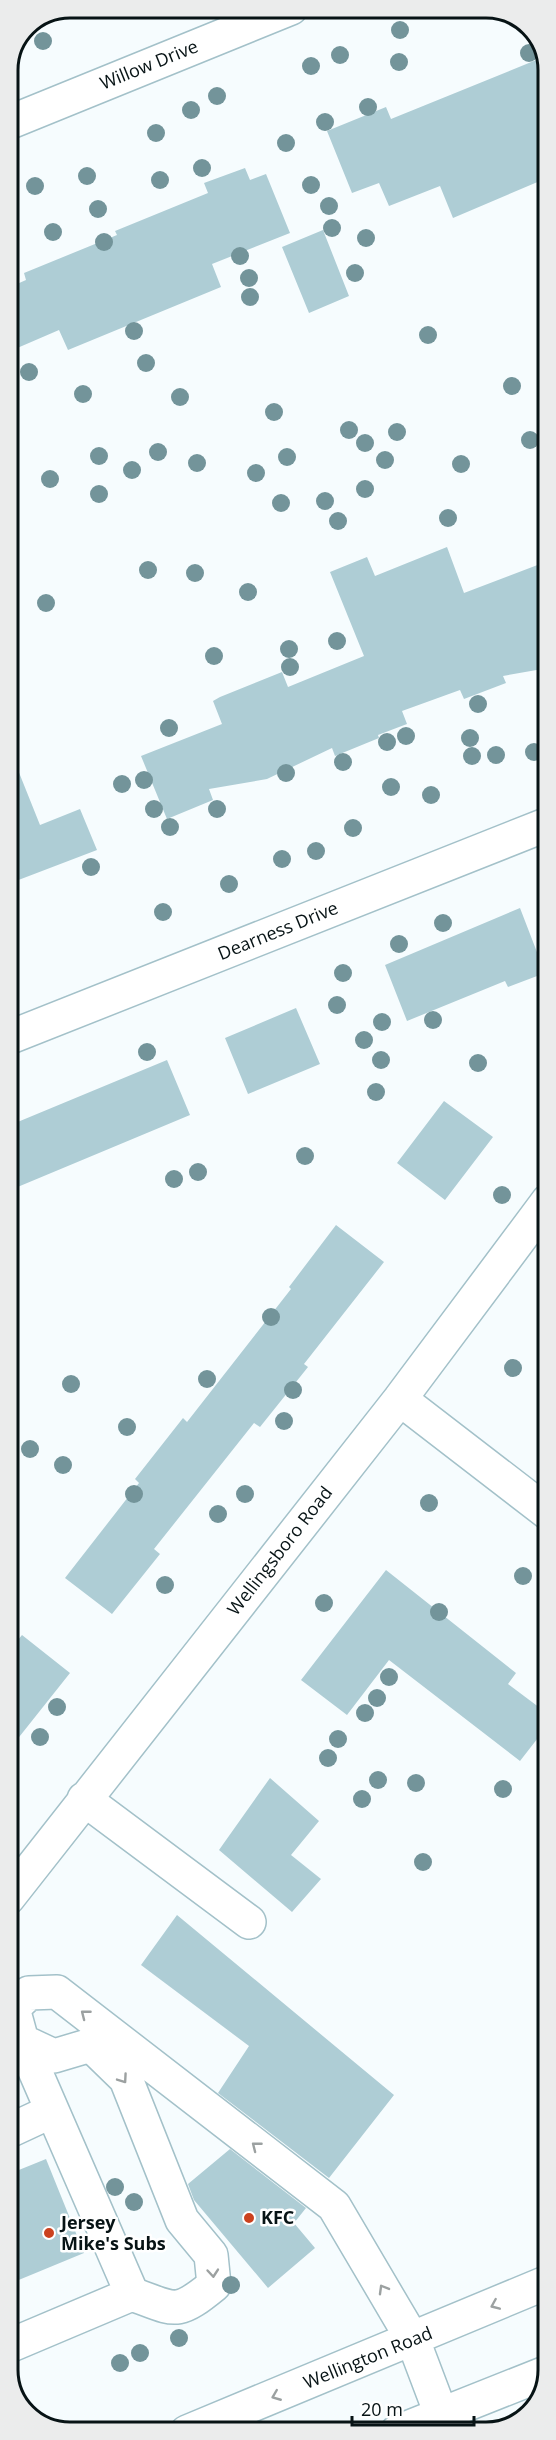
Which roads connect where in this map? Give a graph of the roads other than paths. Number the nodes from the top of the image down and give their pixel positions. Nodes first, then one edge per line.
1 (266, 18) edge
2 (18, 119) edge
3 (538, 828) edge
4 (18, 1034) edge
5 (538, 1215) edge
6 (400, 1399) junction
7 (538, 1506) edge
8 (84, 1799) junction
9 (18, 1885) edge
10 (249, 1922) dead end
11 (18, 2003) edge
12 (18, 2026) edge
13 (22, 2041) junction
14 (52, 2111) junction
15 (18, 2126) edge
16 (538, 2286) edge
17 (132, 2294) junction
18 (412, 2340) junction
19 (18, 2342) edge
20 (537, 2376) edge
21 (441, 2414) junction
22 (211, 2422) edge
23 (421, 2422) edge

1 - 2 street, Willow Drive
3 - 4 street, Dearness Drive
5 - 6 street, Wellingsboro Road
6 - 7 street
6 - 8 street, Wellingsboro Road
8 - 9 street, Wellingsboro Road
8 - 10 street
18 -> 11 street
12 -> 13 street
13 - 14 street
13 -> 17 street
14 - 15 street
14 - 17 street
16 -> 18 street, Wellington Road
17 - 19 street
18 - 21 street
18 -> 22 street, Wellington Road
20 - 21 street
21 - 23 street

